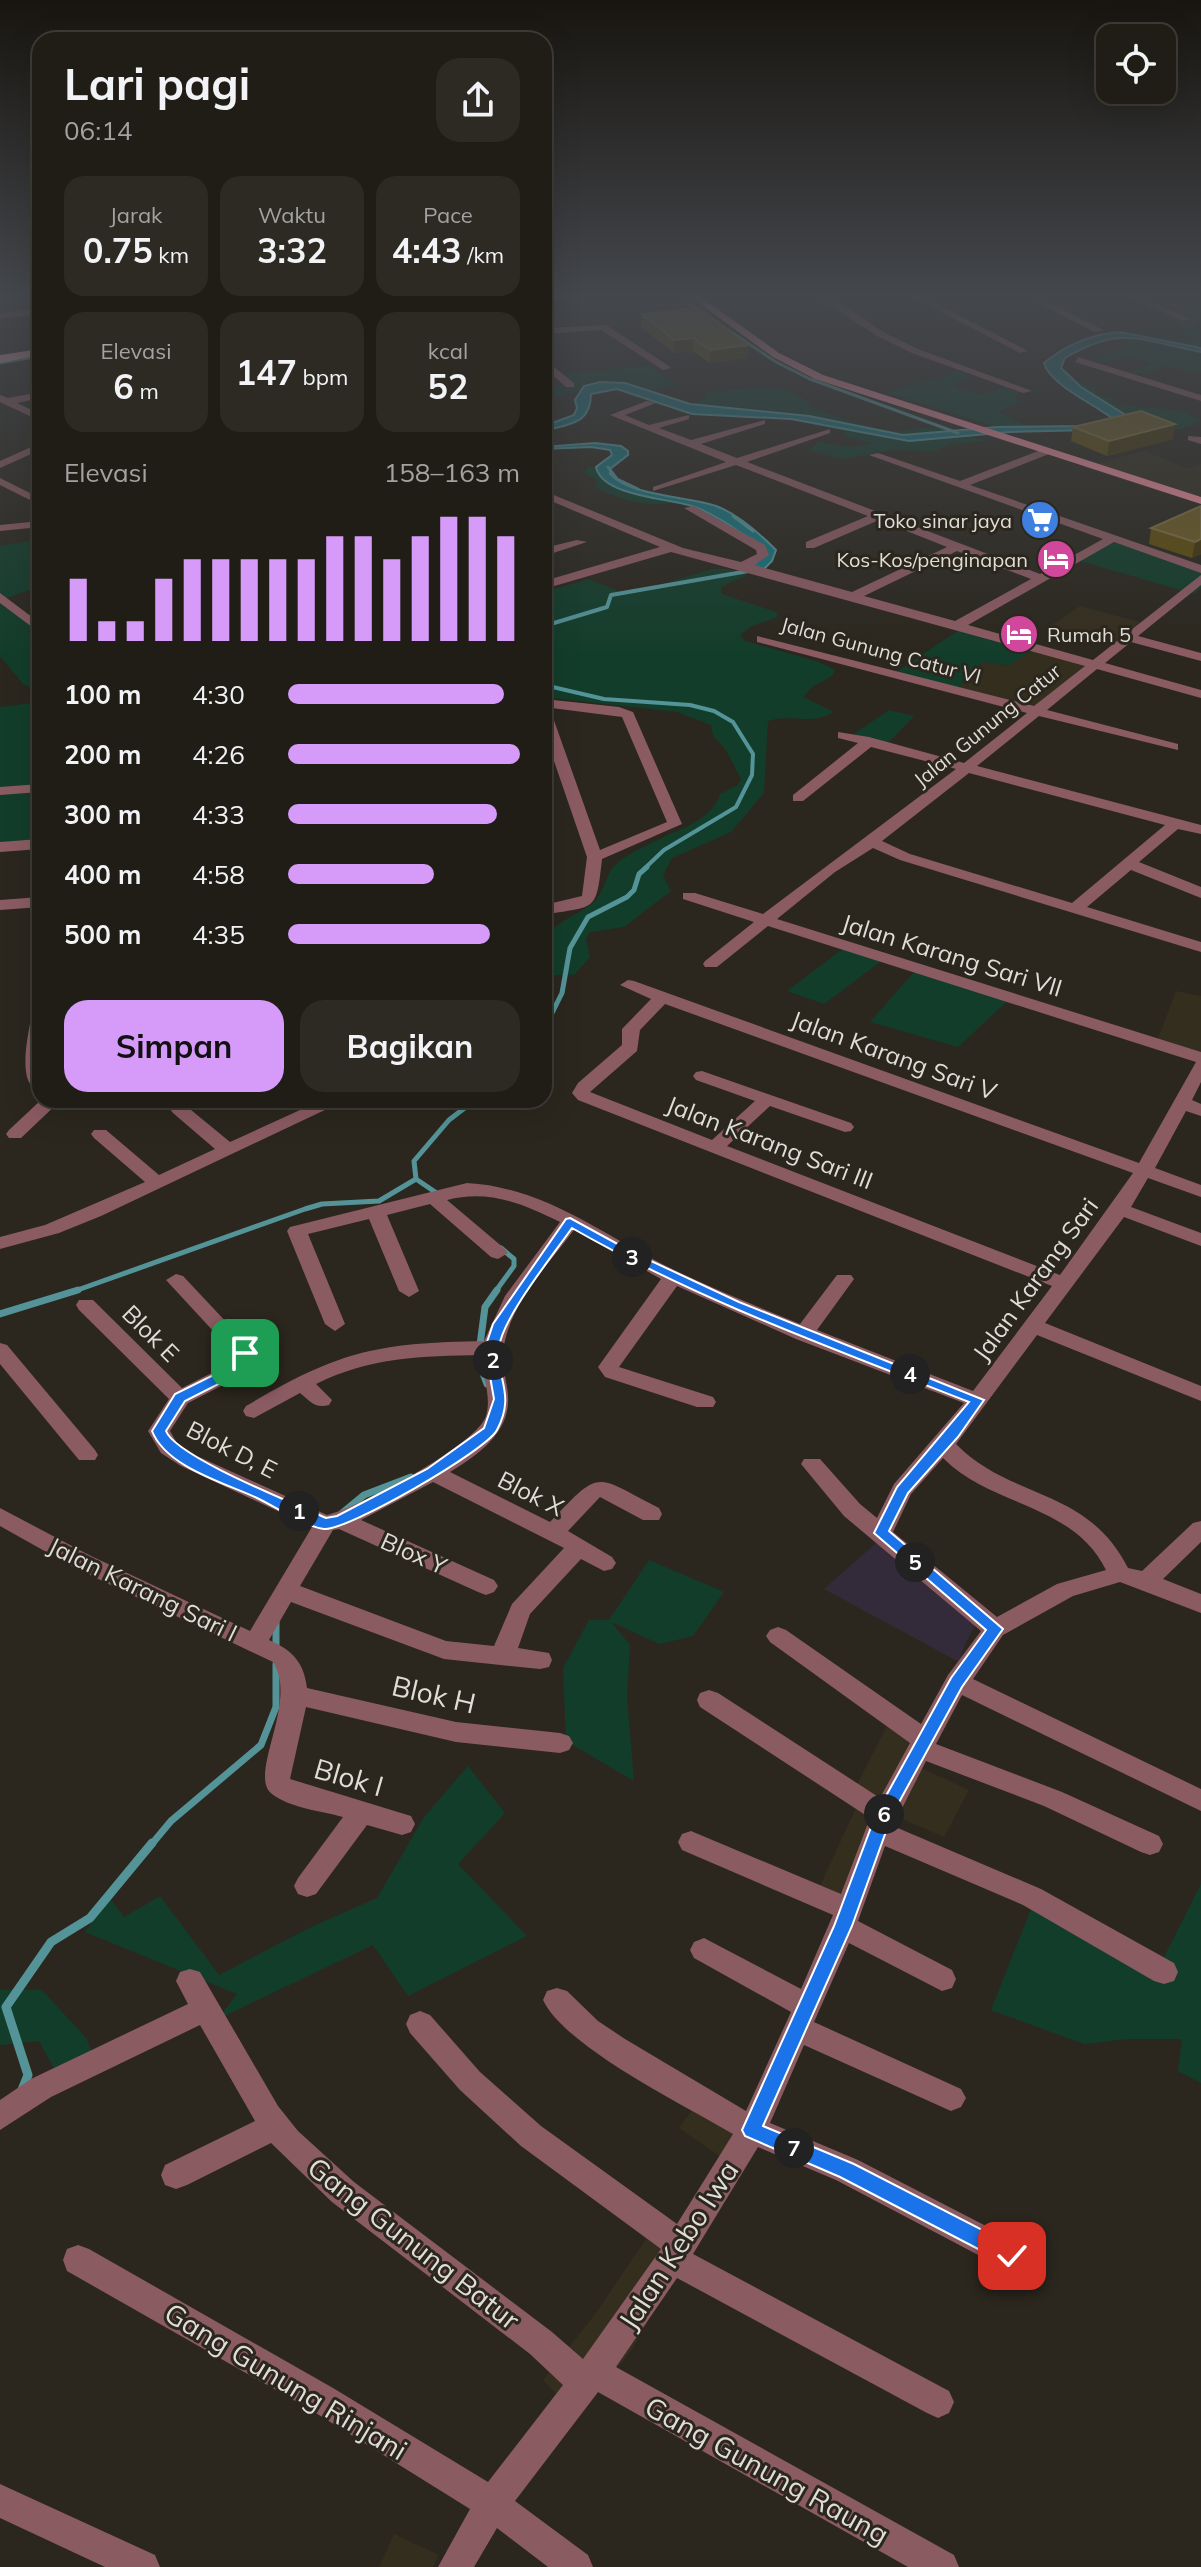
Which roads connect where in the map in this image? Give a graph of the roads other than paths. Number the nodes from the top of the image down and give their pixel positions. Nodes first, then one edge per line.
1 (617, 415) edge
2 (929, 415) edge
3 (685, 417) dead end
4 (761, 422) dead end
5 (649, 428) junction
6 (826, 431) dead end
7 (690, 444) junction
8 (32, 450) edge
9 (1045, 452) junction
10 (874, 455) dead end
11 (738, 462) junction
12 (0, 465) edge
13 (0, 481) edge
14 (962, 484) junction
15 (657, 489) dead end
16 (552, 497) edge
17 (32, 498) edge
18 (1201, 501) edge
19 (690, 508) dead end
20 (879, 516) junction
21 (32, 525) edge
22 (0, 528) edge
23 (1113, 538) junction
24 (581, 542) dead end
25 (810, 545) dead end
26 (957, 546) junction
27 (671, 548) junction
28 (552, 550) edge
29 (746, 567) junction
30 (1201, 569) edge
31 (1039, 578) junction
32 (1201, 579) edge
33 (552, 580) edge
34 (854, 596) junction
35 (0, 597) edge
36 (23, 614) junction
37 (0, 618) edge
38 (32, 622) edge
39 (958, 625) junction
40 (1131, 638) junction
41 (762, 639) dead end
42 (1201, 657) edge
43 (1094, 665) junction
44 (1201, 694) edge
45 (552, 704) edge
46 (1037, 712) junction
47 (552, 735) edge
48 (843, 735) dead end
49 (869, 741) junction
50 (1173, 747) dead end
51 (969, 766) junction
52 (32, 789) edge
53 (0, 791) edge
54 (798, 798) dead end
55 (1176, 823) junction
56 (1201, 830) edge
57 (872, 842) junction
58 (32, 845) edge
59 (0, 847) edge
60 (595, 857) junction
61 (1128, 863) junction
62 (1201, 893) edge
63 (689, 896) dead end
64 (32, 903) edge
65 (0, 905) edge
66 (552, 908) edge
67 (1076, 908) junction
68 (765, 921) junction
69 (1201, 947) edge
70 (711, 964) dead end
71 (628, 985) dead end
72 (662, 998) junction
73 (1201, 1058) edge
74 (1201, 1066) edge
75 (702, 1076) dead end
76 (767, 1100) junction
77 (1182, 1102) junction
78 (43, 1108) edge
79 (320, 1108) edge
80 (179, 1109) dead end
81 (1201, 1111) edge
82 (845, 1127) dead end
83 (15, 1134) dead end
84 (100, 1134) dead end
85 (714, 1148) junction
86 (229, 1151) junction
87 (1145, 1170) junction
88 (159, 1184) junction
89 (1201, 1191) edge
90 (434, 1198) junction
91 (1120, 1209) junction
92 (376, 1212) junction
93 (570, 1222) junction
94 (1201, 1240) edge
95 (0, 1243) edge
96 (498, 1253) dead end
97 (673, 1277) junction
98 (844, 1279) dead end
99 (176, 1280) dead end
100 (1064, 1284) junction
101 (409, 1291) dead end
102 (86, 1305) dead end
103 (335, 1324) dead end
104 (1033, 1326) junction
105 (803, 1334) junction
106 (492, 1348) junction
107 (0, 1350) edge
108 (301, 1382) junction
109 (1201, 1394) edge
110 (180, 1398) junction
111 (321, 1400) dead end
112 (977, 1400) junction
113 (705, 1402) dead end
114 (254, 1411) dead end
115 (943, 1444) junction
116 (87, 1455) dead end
117 (812, 1464) dead end
118 (432, 1472) junction
119 (651, 1514) dead end
120 (0, 1516) edge
121 (333, 1522) junction
122 (1201, 1529) edge
123 (553, 1533) junction
124 (881, 1533) junction
125 (579, 1546) junction
126 (604, 1563) dead end
127 (1133, 1578) junction
128 (486, 1586) dead end
129 (285, 1590) junction
130 (1201, 1604) edge
131 (995, 1629) junction
132 (778, 1636) dead end
133 (255, 1643) junction
134 (502, 1658) junction
135 (540, 1660) dead end
136 (957, 1682) junction
137 (296, 1695) junction
138 (709, 1700) dead end
139 (560, 1743) dead end
140 (922, 1744) junction
141 (1201, 1801) edge
142 (362, 1812) junction
143 (881, 1823) junction
144 (402, 1824) dead end
145 (691, 1842) dead end
146 (1150, 1844) dead end
147 (307, 1886) dead end
148 (846, 1918) junction
149 (704, 1950) dead end
150 (1164, 1972) dead end
151 (942, 1979) dead end
152 (190, 1981) dead end
153 (557, 2000) dead end
154 (206, 2009) junction
155 (803, 2018) junction
156 (420, 2024) dead end
157 (951, 2098) dead end
158 (0, 2117) edge
159 (276, 2126) junction
160 (752, 2130) junction
161 (176, 2175) dead end
162 (677, 2252) junction
163 (1012, 2256) dead end
164 (78, 2260) dead end
165 (589, 2378) junction
166 (938, 2402) dead end
167 (0, 2501) edge
168 (492, 2504) junction
169 (143, 2567) edge
170 (455, 2567) edge
171 (576, 2567) edge
172 (942, 2567) edge

1 - 5 street
2 - 9 main road
3 - 5 street
4 - 7 street
5 - 7 street
6 - 11 street
7 - 11 street
8 - 12 street
9 - 14 street
9 - 18 main road
10 - 14 street
11 - 15 street
11 - 20 street
13 - 17 street
14 - 23 street
16 - 27 street
19 - 29 street
20 - 25 street
20 - 26 street
21 - 22 street
23 - 30 street
23 - 31 street
24 - 28 street
26 - 31 street
26 - 34 street
27 - 29 street
27 - 33 street
29 - 34 street
31 - 39 street
32 - 40 street, Jalan Gunung Catur
34 - 39 street
35 - 36 street
36 - 37 street
36 - 38 street
39 - 43 street
40 - 42 street
40 - 43 street, Jalan Gunung Catur
41 - 46 street, Jalan Gunung Catur VI
43 - 44 street
43 - 46 street, Jalan Gunung Catur
45 - 60 street
46 - 50 street, Jalan Gunung Catur VI
46 - 51 street, Jalan Gunung Catur
47 - 60 street
48 - 49 street
49 - 51 street
49 - 54 street
51 - 55 street
51 - 57 street, Jalan Gunung Catur
52 - 53 street
55 - 56 street
55 - 61 street
57 - 67 street
57 - 68 street, Jalan Gunung Catur
58 - 59 street
60 - 66 street
61 - 62 street
61 - 67 street
63 - 68 street, Jalan Karang Sari VII
64 - 65 street
67 - 69 street
68 - 70 street, Jalan Gunung Catur
68 - 73 street, Jalan Karang Sari VII
71 - 72 street, Jalan Karang Sari V
72 - 85 street, Jalan Karang Sari III
72 - 87 street, Jalan Karang Sari V
74 - 77 street, Jalan Karang Sari
75 - 76 street
76 - 82 street
76 - 85 street
77 - 81 street
77 - 87 street, Jalan Karang Sari
78 - 83 street
79 - 86 street
80 - 86 street
84 - 88 street
85 - 100 street, Jalan Karang Sari III
86 - 88 street
87 - 89 street, Jalan Karang Sari V
87 - 91 street, Jalan Karang Sari
88 - 95 street
90 - 92 street
90 - 93 street
90 - 96 street
91 - 94 street
91 - 100 street, Jalan Karang Sari
92 - 101 street
92 - 103 street
93 - 97 street
93 - 106 street
97 - 105 street
97 - 113 street
98 - 105 street
99 - 110 street
100 - 104 street, Jalan Karang Sari
102 - 110 street, Blok E
104 - 109 street
104 - 112 street, Jalan Karang Sari
105 - 112 street
106 - 108 street
106 - 118 street
107 - 116 street
108 - 111 street
108 - 114 street
110 - 121 street, Blok D, E
112 - 115 street, Jalan Karang Sari
115 - 124 street, Jalan Karang Sari
115 - 127 street
117 - 124 street
118 - 121 street
118 - 123 street, Blok X
119 - 123 street
120 - 133 street, Jalan Karang Sari I
121 - 128 street, Blox Y
121 - 129 street, Jalan Karang Sari I
122 - 127 street
123 - 125 street, Blok X
124 - 131 street
125 - 126 street, Blok X
125 - 134 street
127 - 130 street
127 - 131 street, Jalan Kebo Iwa
129 - 133 street, Jalan Karang Sari I
129 - 134 street
131 - 136 street, Jalan Kebo Iwa
132 - 140 street
133 - 137 street
134 - 135 street
136 - 140 street, Jalan Kebo Iwa
136 - 141 street
137 - 139 street, Blok H
137 - 142 street, Blok I
138 - 143 street
140 - 143 street, Jalan Kebo Iwa
140 - 146 street
142 - 144 street, Blok I
142 - 147 street
143 - 148 street, Jalan Kebo Iwa
143 - 150 street
145 - 148 street
148 - 151 street
148 - 155 street, Jalan Kebo Iwa
149 - 155 street
152 - 154 street, Gang Gunung Batur
153 - 160 street
154 - 158 street
154 - 159 street, Gang Gunung Batur
155 - 157 street
155 - 160 street, Jalan Kebo Iwa
156 - 162 street
159 - 161 street
159 - 165 street, Gang Gunung Batur
160 - 162 street, Jalan Kebo Iwa
160 - 163 street
162 - 165 street, Jalan Kebo Iwa
162 - 166 street
164 - 168 street, Gang Gunung Rinjani
165 - 168 street, Jalan Kebo Iwa
165 - 172 street, Gang Gunung Raung
167 - 169 street
168 - 170 street, Jalan Kebo Iwa
168 - 171 street, Gang Gunung Rinjani

